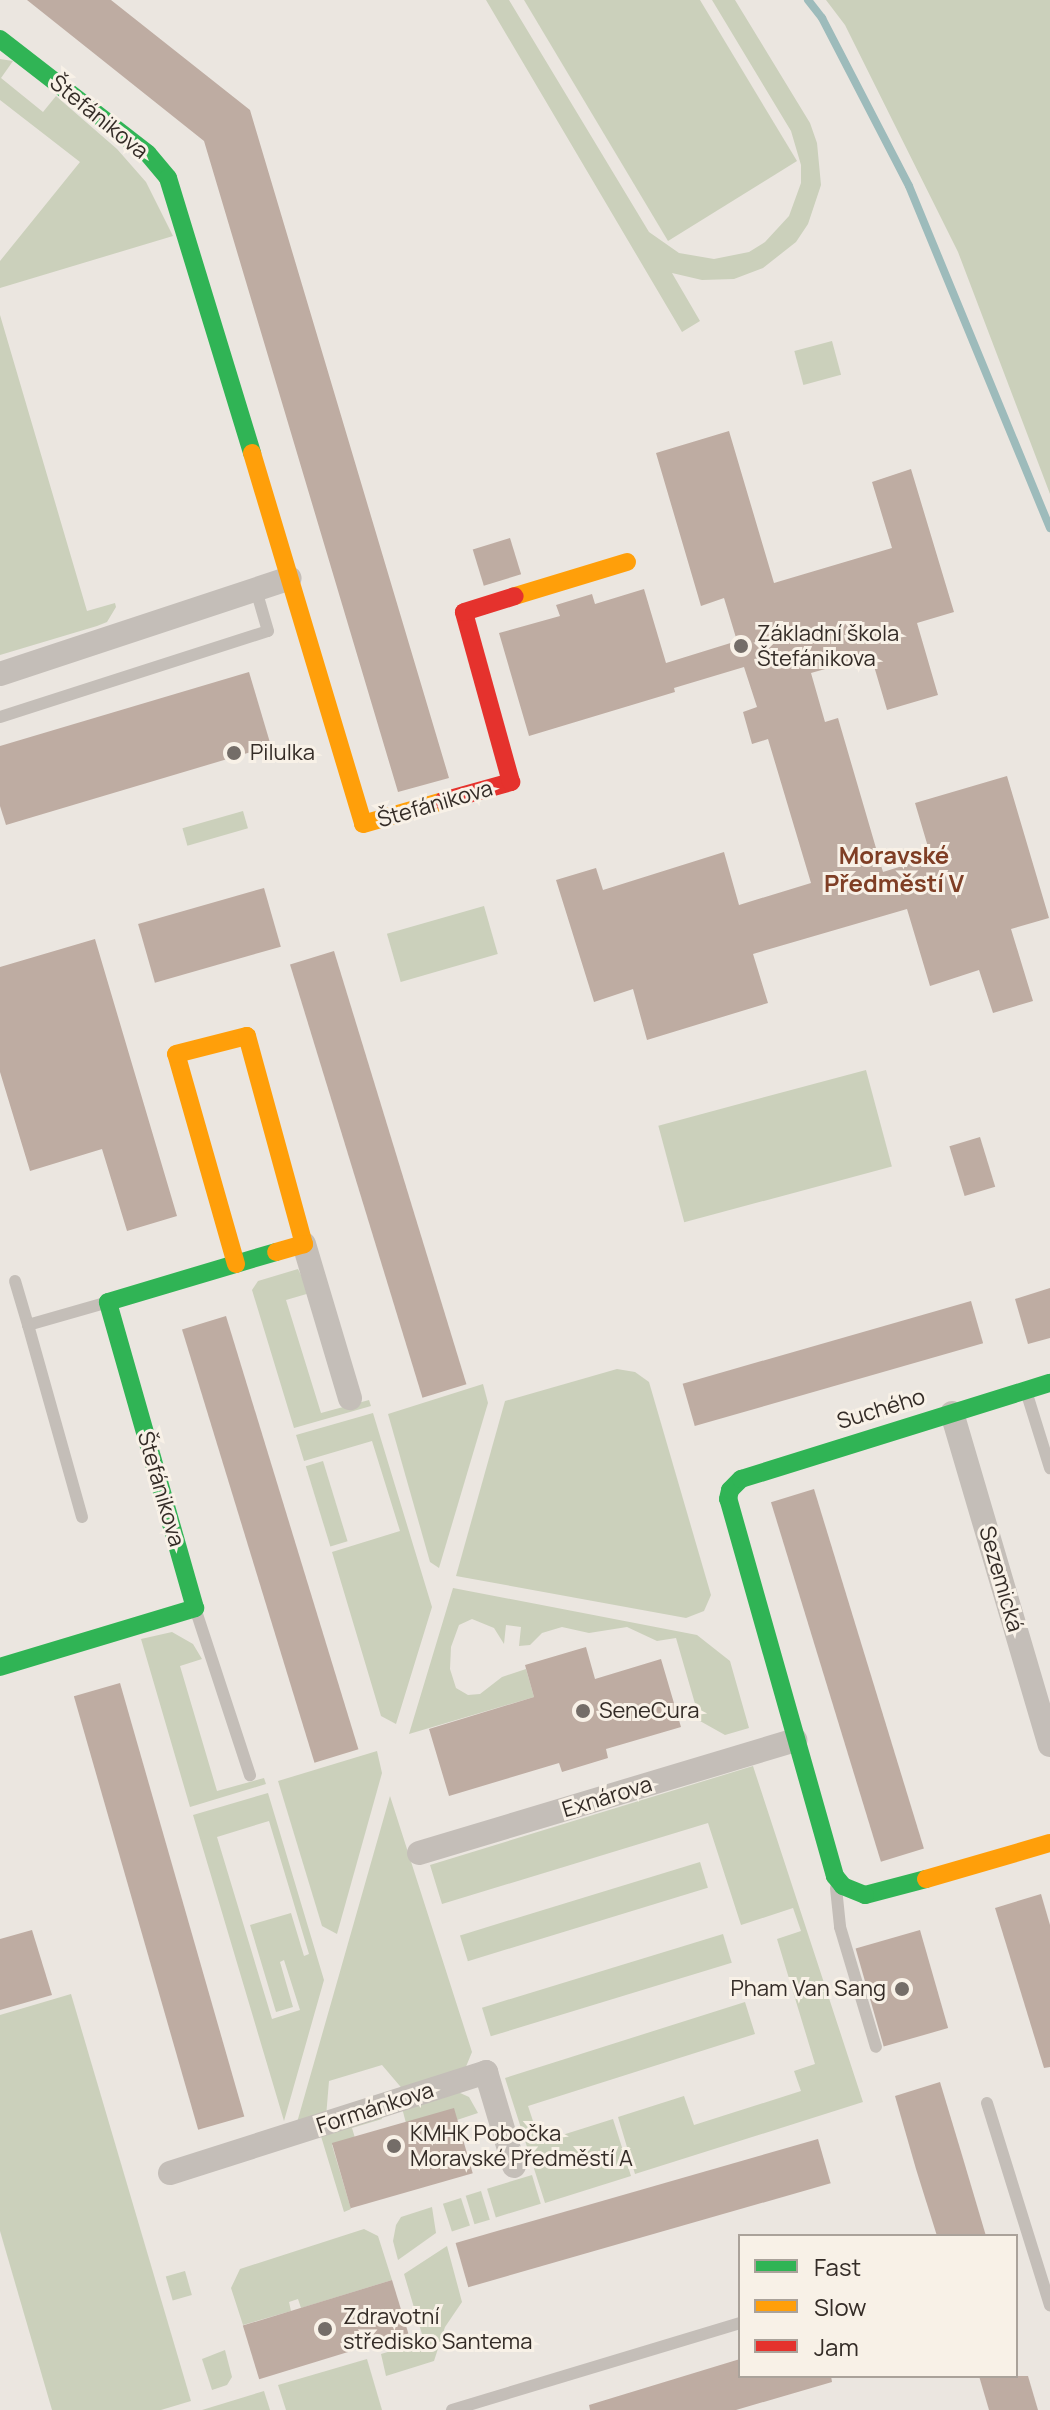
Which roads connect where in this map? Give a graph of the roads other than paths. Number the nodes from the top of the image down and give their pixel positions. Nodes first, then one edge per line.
1 (0, 39) edge
2 (627, 562) dead end
3 (290, 578) junction
4 (256, 590) junction
5 (0, 674) edge
6 (0, 717) edge
7 (304, 1244) junction
8 (236, 1264) junction
9 (15, 1281) dead end
10 (108, 1302) junction
11 (28, 1325) junction
12 (1050, 1383) edge
13 (1026, 1390) junction
14 (350, 1398) dead end
15 (952, 1413) junction
16 (1050, 1468) edge
17 (82, 1517) dead end
18 (195, 1608) junction
19 (0, 1667) edge
20 (795, 1740) junction
21 (1050, 1745) edge
22 (250, 1775) dead end
23 (1050, 1843) edge
24 (419, 1853) dead end
25 (835, 1876) junction
26 (876, 2047) dead end
27 (987, 2103) dead end
28 (514, 2166) dead end
29 (170, 2173) dead end
30 (1050, 2305) edge
31 (738, 2324) edge
32 (452, 2410) edge

1 - 3 street, Štefánikova
2 - 3 street, Štefánikova
3 - 4 street
4 - 5 street
4 - 6 lane
7 - 8 street
7 - 8 street
7 - 14 street
8 - 10 street
9 - 11 lane
10 - 11 lane
10 - 18 street, Štefánikova
11 - 17 lane
12 - 13 street, Suchého
13 - 15 street, Suchého
13 - 16 lane
15 - 20 street, Suchého
15 - 21 street, Sezemická
18 - 19 street
18 - 22 lane
20 - 24 street, Exnárova
20 - 25 street
23 - 25 street
25 - 26 lane
27 - 30 lane
28 - 29 street, Formánkova
31 - 32 lane

